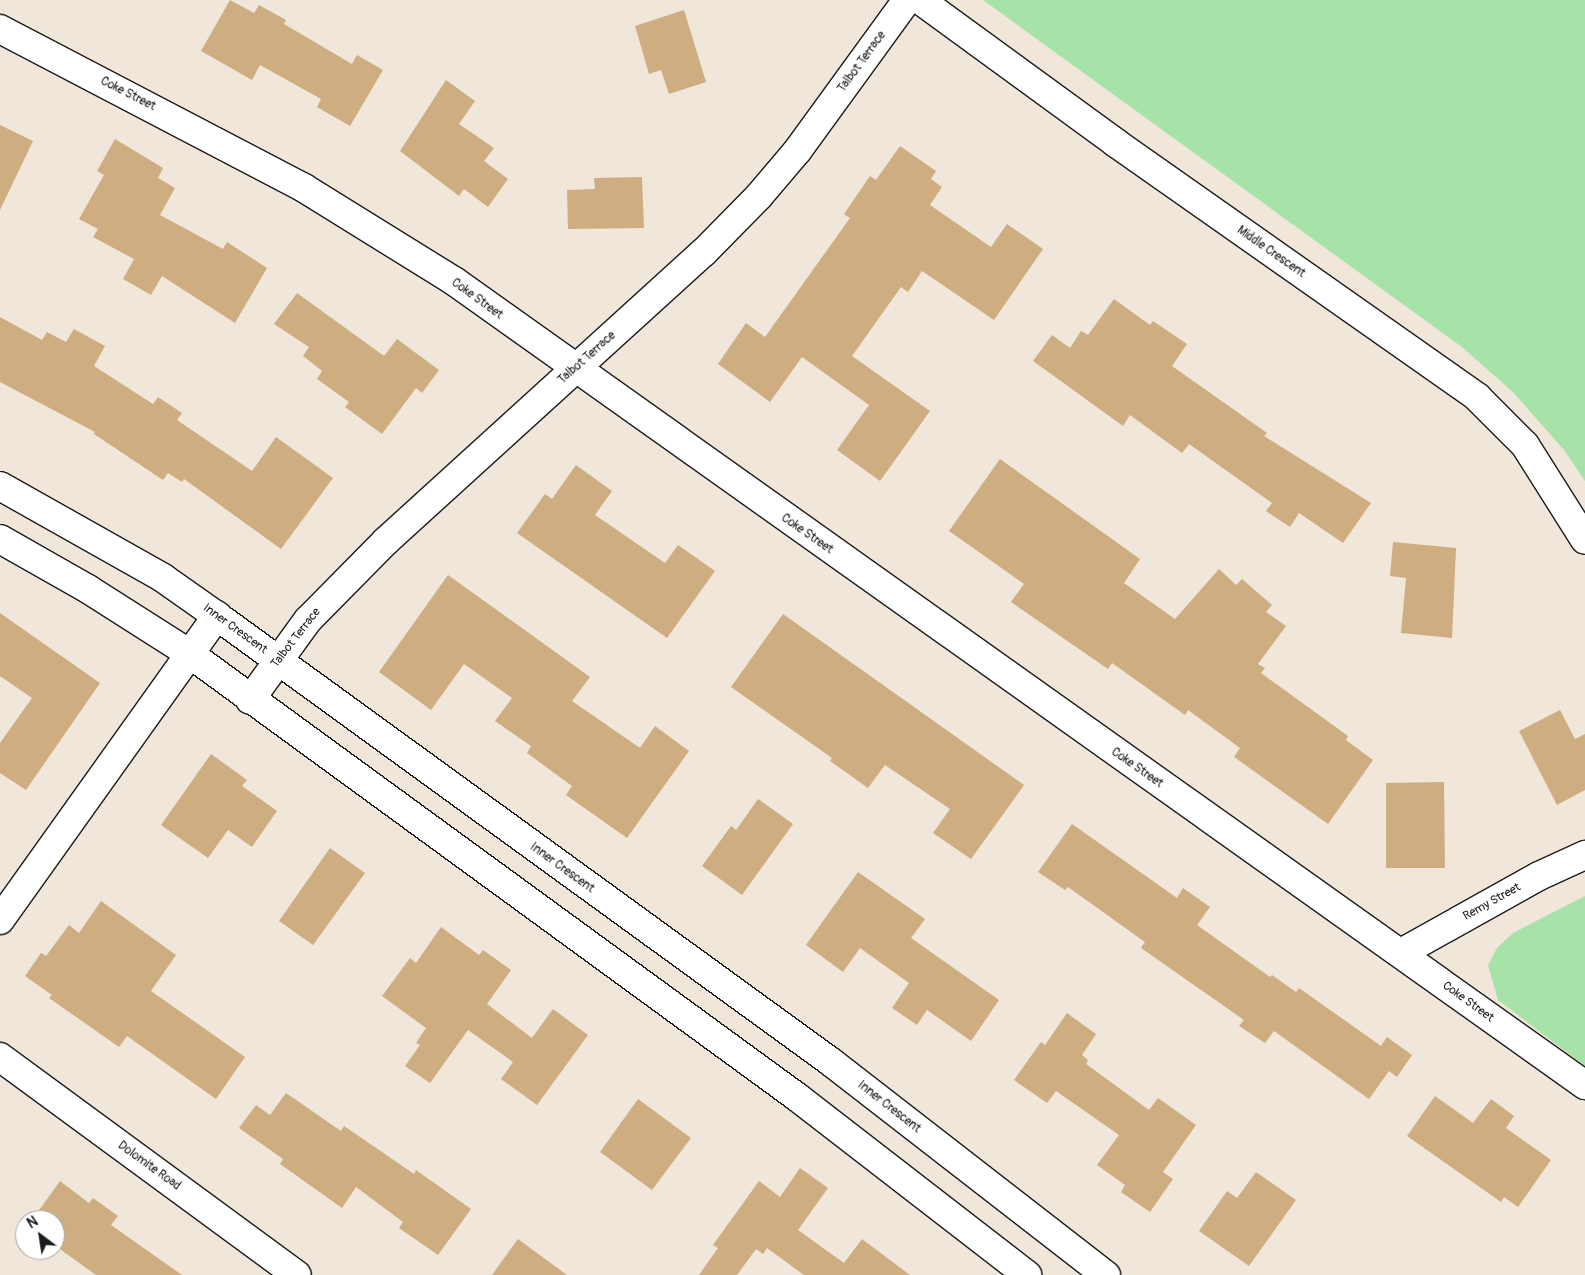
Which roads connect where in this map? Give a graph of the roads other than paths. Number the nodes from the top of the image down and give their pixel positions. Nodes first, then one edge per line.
1 (907, 0) edge
2 (920, 0) edge
3 (0, 29) edge
4 (575, 370) junction
5 (0, 486) edge
6 (0, 539) edge
7 (1585, 540) edge
8 (217, 616) junction
9 (190, 654) junction
10 (278, 660) junction
11 (250, 700) junction
12 (1585, 855) edge
13 (0, 920) edge
14 (1400, 953) junction
15 (0, 1057) edge
16 (1585, 1086) edge
17 (297, 1275) edge
18 (1027, 1275) edge
19 (1106, 1275) edge

1 - 4 street, Talbot Terrace
2 - 7 street, Middle Crescent
3 - 4 street, Coke Street
4 - 10 street, Talbot Terrace
4 - 14 street, Coke Street
5 - 8 street, Inner Crescent
6 - 9 street
8 - 9 street
8 - 10 street, Inner Crescent
9 - 11 street
9 - 13 street
10 - 11 street, Talbot Terrace
10 - 19 street, Inner Crescent
11 - 18 street
12 - 14 street, Remy Street
14 - 16 street, Coke Street
15 - 17 street, Dolomite Road

